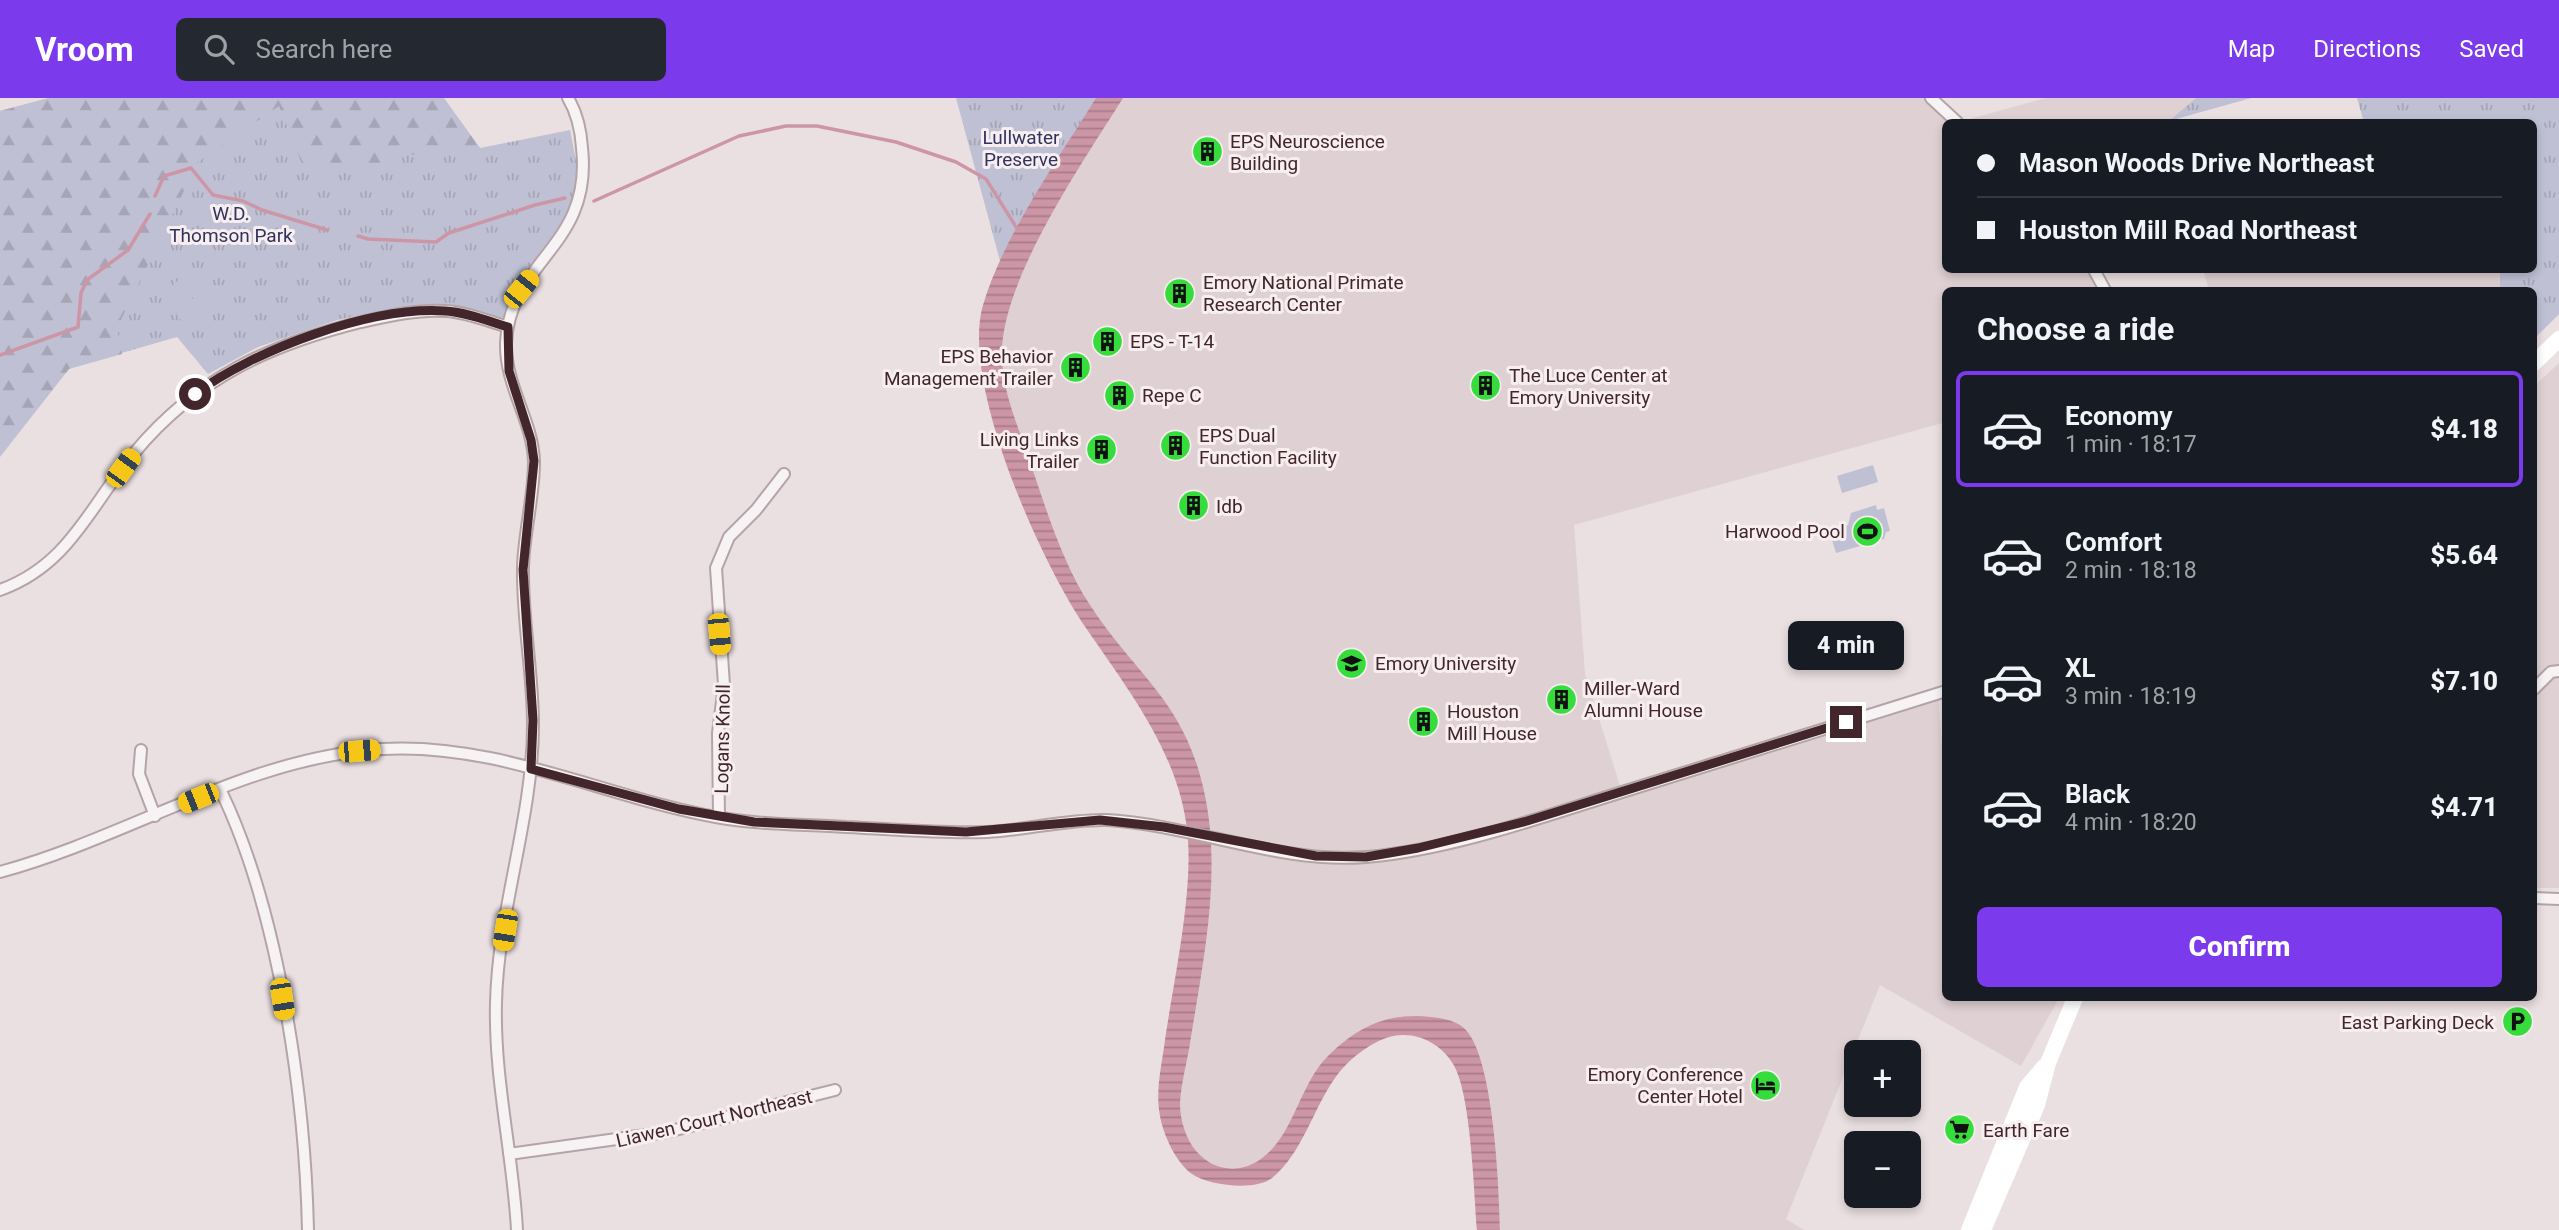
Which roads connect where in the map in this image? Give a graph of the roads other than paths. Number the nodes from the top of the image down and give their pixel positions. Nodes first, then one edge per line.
1 (568, 98) edge
2 (1931, 98) edge
3 (1954, 119) edge
4 (508, 327) junction
5 (2559, 339) edge
6 (2537, 360) edge
7 (784, 474) dead end
8 (0, 590) edge
9 (2559, 671) edge
10 (2537, 686) edge
11 (1942, 692) edge
12 (141, 750) dead end
13 (531, 769) junction
14 (220, 789) junction
15 (155, 816) junction
16 (719, 817) junction
17 (0, 872) edge
18 (2537, 898) edge
19 (2559, 899) edge
20 (2074, 1001) edge
21 (2048, 1063) junction
22 (835, 1090) dead end
23 (509, 1154) junction
24 (308, 1230) edge
25 (517, 1230) edge
26 (1969, 1230) edge
27 (1983, 1230) edge

1 - 4 street
2 - 3 street
4 - 8 street
4 - 13 street
5 - 6 main road
7 - 16 street, Logans Knoll
9 - 10 street
11 - 16 street
12 - 15 street
13 - 14 street
13 - 16 street
13 - 23 street
14 - 15 street
14 - 24 street
15 - 17 street
18 - 19 street
20 - 21 main road
21 - 26 main road
21 - 27 main road
22 - 23 street, Liawen Court Northeast
23 - 25 street

